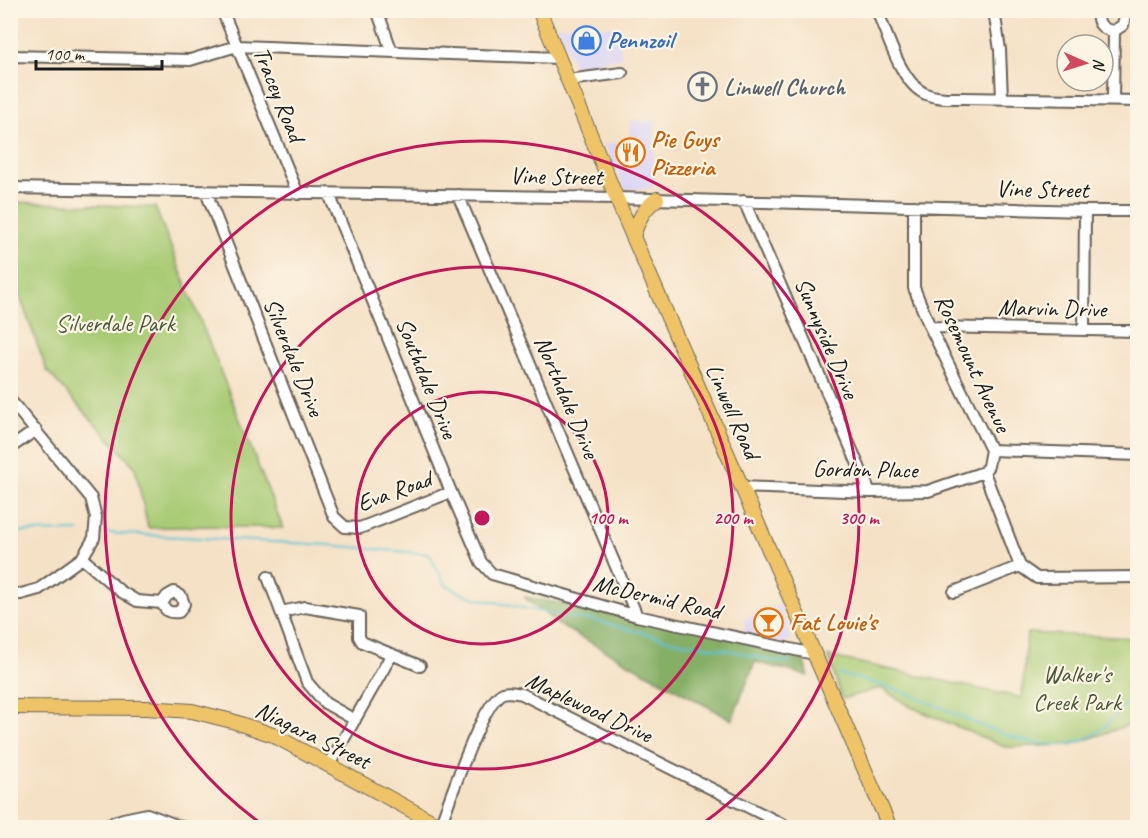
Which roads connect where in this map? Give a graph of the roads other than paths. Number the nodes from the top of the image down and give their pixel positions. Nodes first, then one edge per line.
1 (222, 10) edge
2 (377, 10) edge
3 (539, 10) edge
4 (877, 10) edge
5 (994, 10) edge
6 (1099, 10) edge
7 (1124, 10) edge
8 (1114, 31) junction
9 (237, 46) junction
10 (392, 52) junction
11 (10, 56) edge
12 (558, 58) junction
13 (621, 73) dead end
14 (568, 80) junction
15 (1002, 98) junction
16 (1113, 100) junction
17 (1137, 101) edge
18 (10, 188) edge
19 (206, 192) junction
20 (297, 194) junction
21 (329, 194) junction
22 (458, 195) junction
23 (616, 198) junction
24 (657, 199) junction
25 (744, 201) junction
26 (914, 206) junction
27 (1085, 211) junction
28 (1137, 211) edge
29 (633, 237) junction
30 (930, 327) junction
31 (1084, 330) junction
32 (1137, 331) edge
33 (10, 400) edge
34 (36, 430) junction
35 (10, 448) edge
36 (991, 450) junction
37 (1137, 455) edge
38 (984, 472) junction
39 (742, 487) junction
40 (451, 492) junction
41 (870, 492) junction
42 (352, 528) joint
43 (82, 558) junction
44 (1020, 566) junction
45 (492, 574) joint
46 (267, 577) dead end
47 (1137, 577) edge
48 (954, 592) dead end
49 (10, 594) edge
50 (162, 603) dead end
51 (281, 612) junction
52 (637, 616) junction
53 (392, 654) junction
54 (814, 654) junction
55 (420, 666) dead end
56 (10, 707) edge
57 (355, 720) junction
58 (329, 765) junction
59 (442, 826) edge
60 (97, 828) edge
61 (184, 828) edge
62 (790, 828) edge
63 (890, 828) edge

1 - 9 street, Tracey Road
2 - 10 street
3 - 12 main road, Linwell Road
4 - 15 street
5 - 15 street
6 - 8 street
7 - 8 street
8 - 16 street
9 - 10 street
9 - 11 street
9 - 20 street, Tracey Road
10 - 12 street
12 - 14 main road, Linwell Road
13 - 14 street
14 - 23 main road, Linwell Road
15 - 16 street
16 - 17 street
18 - 19 street, Vine Street
19 - 20 street, Vine Street
19 - 42 street, Silverdale Drive
20 - 21 street, Vine Street
21 - 22 street, Vine Street
21 - 40 street, Southdale Drive
22 - 23 street, Vine Street
22 - 52 street, Northdale Drive
23 - 24 street, Vine Street
23 - 29 main road, Linwell Road
24 - 25 street, Vine Street
24 - 29 main road
25 - 26 street, Vine Street
25 - 41 street, Sunnyside Drive
26 - 27 street, Vine Street
26 - 30 street, Rosemount Avenue
27 - 28 street, Vine Street
27 - 31 street
29 - 39 main road, Linwell Road
30 - 31 street, Marvin Drive
30 - 36 street, Rosemount Avenue
31 - 32 street, Marvin Drive
33 - 34 street
34 - 35 street
34 - 43 street
36 - 37 street
36 - 38 street, Rosemount Avenue
38 - 41 street, Gordon Place
38 - 44 street
39 - 41 street, Gordon Place
39 - 54 main road, Linwell Road
40 - 42 street, Eva Road
40 - 45 street, Southdale Drive
43 - 49 street
43 - 50 street
44 - 47 street
44 - 48 street
45 - 52 street, McDermid Road
46 - 51 street
51 - 53 street
51 - 57 street
52 - 54 street, McDermid Road
53 - 55 street
53 - 57 street
54 - 63 main road, Linwell Road
56 - 58 main road, Niagara Street
57 - 58 street
58 - 59 main road, Niagara Street
59 - 62 street, Maplewood Drive
60 - 61 street

